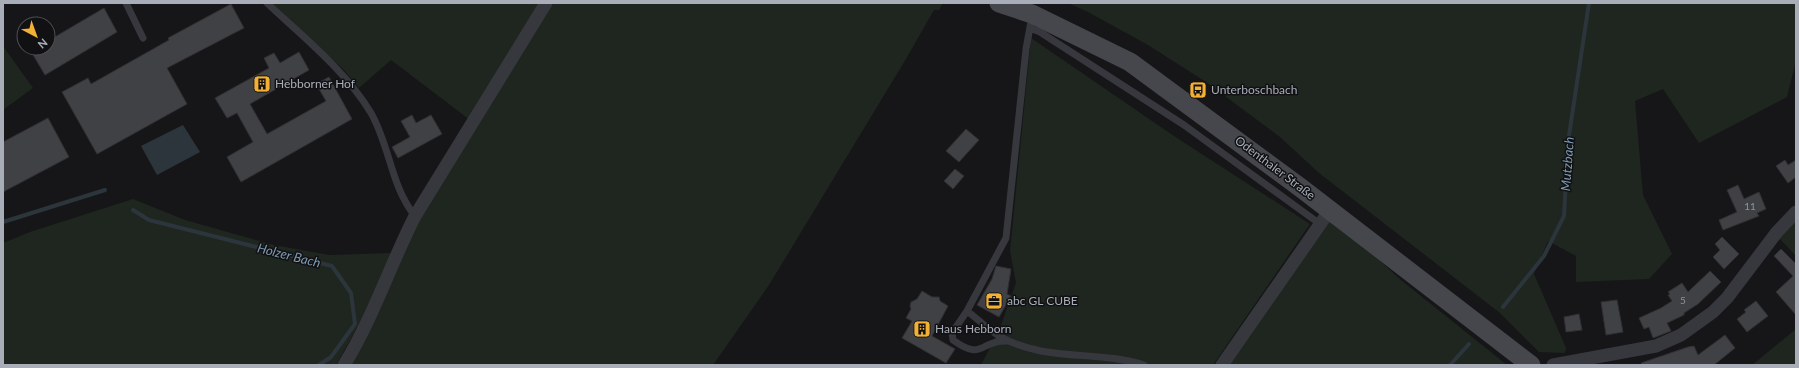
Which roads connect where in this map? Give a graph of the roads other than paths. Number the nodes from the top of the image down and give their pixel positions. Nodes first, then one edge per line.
1 (126, 3) edge
2 (267, 3) edge
3 (546, 3) edge
4 (999, 3) edge
5 (1031, 21) junction
6 (143, 38) dead end
7 (1796, 212) edge
8 (415, 216) junction
9 (1325, 217) junction
10 (967, 311) junction
11 (1008, 341) junction
12 (344, 365) edge
13 (1144, 365) edge
14 (1222, 365) edge
15 (1531, 365) edge
16 (1553, 365) edge

1 - 6 lane
2 - 8 lane
3 - 8 street
4 - 5 main road, Odenthaler Straße
5 - 9 main road, Odenthaler Straße
5 - 10 lane
7 - 16 street
8 - 12 street
9 - 14 street
9 - 15 main road, Odenthaler Straße
10 - 11 lane
10 - 11 lane
11 - 13 lane

